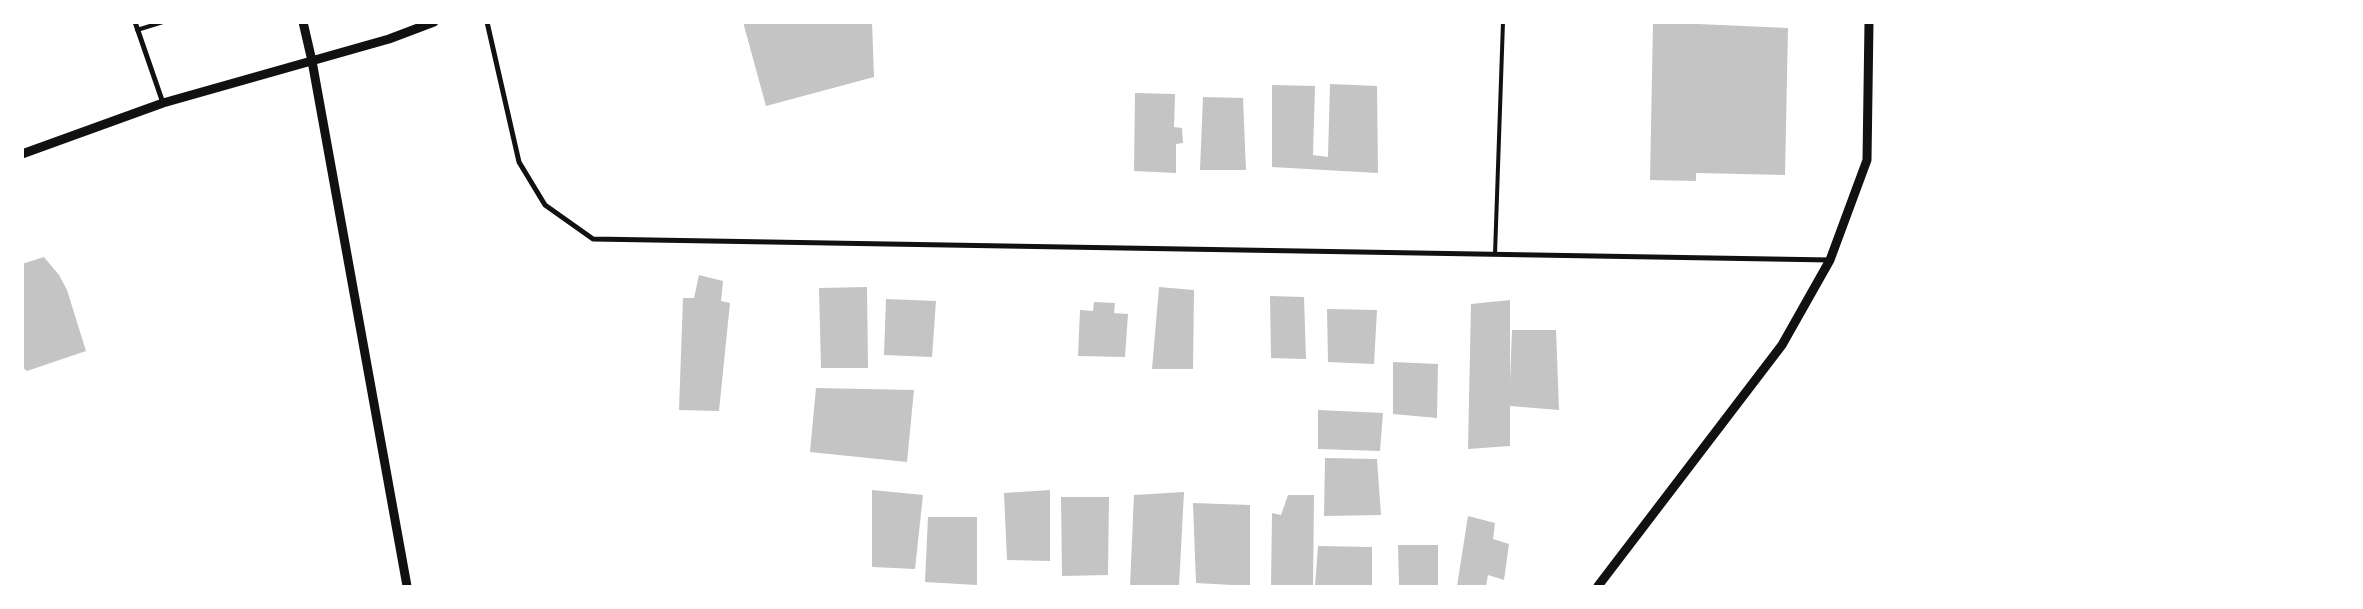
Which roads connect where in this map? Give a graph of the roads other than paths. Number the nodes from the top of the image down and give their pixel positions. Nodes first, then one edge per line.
1 (134, 22) edge
2 (163, 22) edge
3 (303, 22) edge
4 (434, 22) edge
5 (487, 22) edge
6 (1503, 22) edge
7 (1869, 22) edge
8 (137, 30) junction
9 (312, 61) junction
10 (164, 103) junction
11 (22, 154) edge
12 (1495, 254) junction
13 (1830, 260) junction
14 (407, 586) edge
15 (1598, 586) edge

1 - 8 street
2 - 8 lane
3 - 9 street
4 - 9 street
5 - 12 street
6 - 12 lane
7 - 13 street
8 - 10 street
9 - 10 street
9 - 14 street
10 - 11 street
12 - 13 street
13 - 15 street

